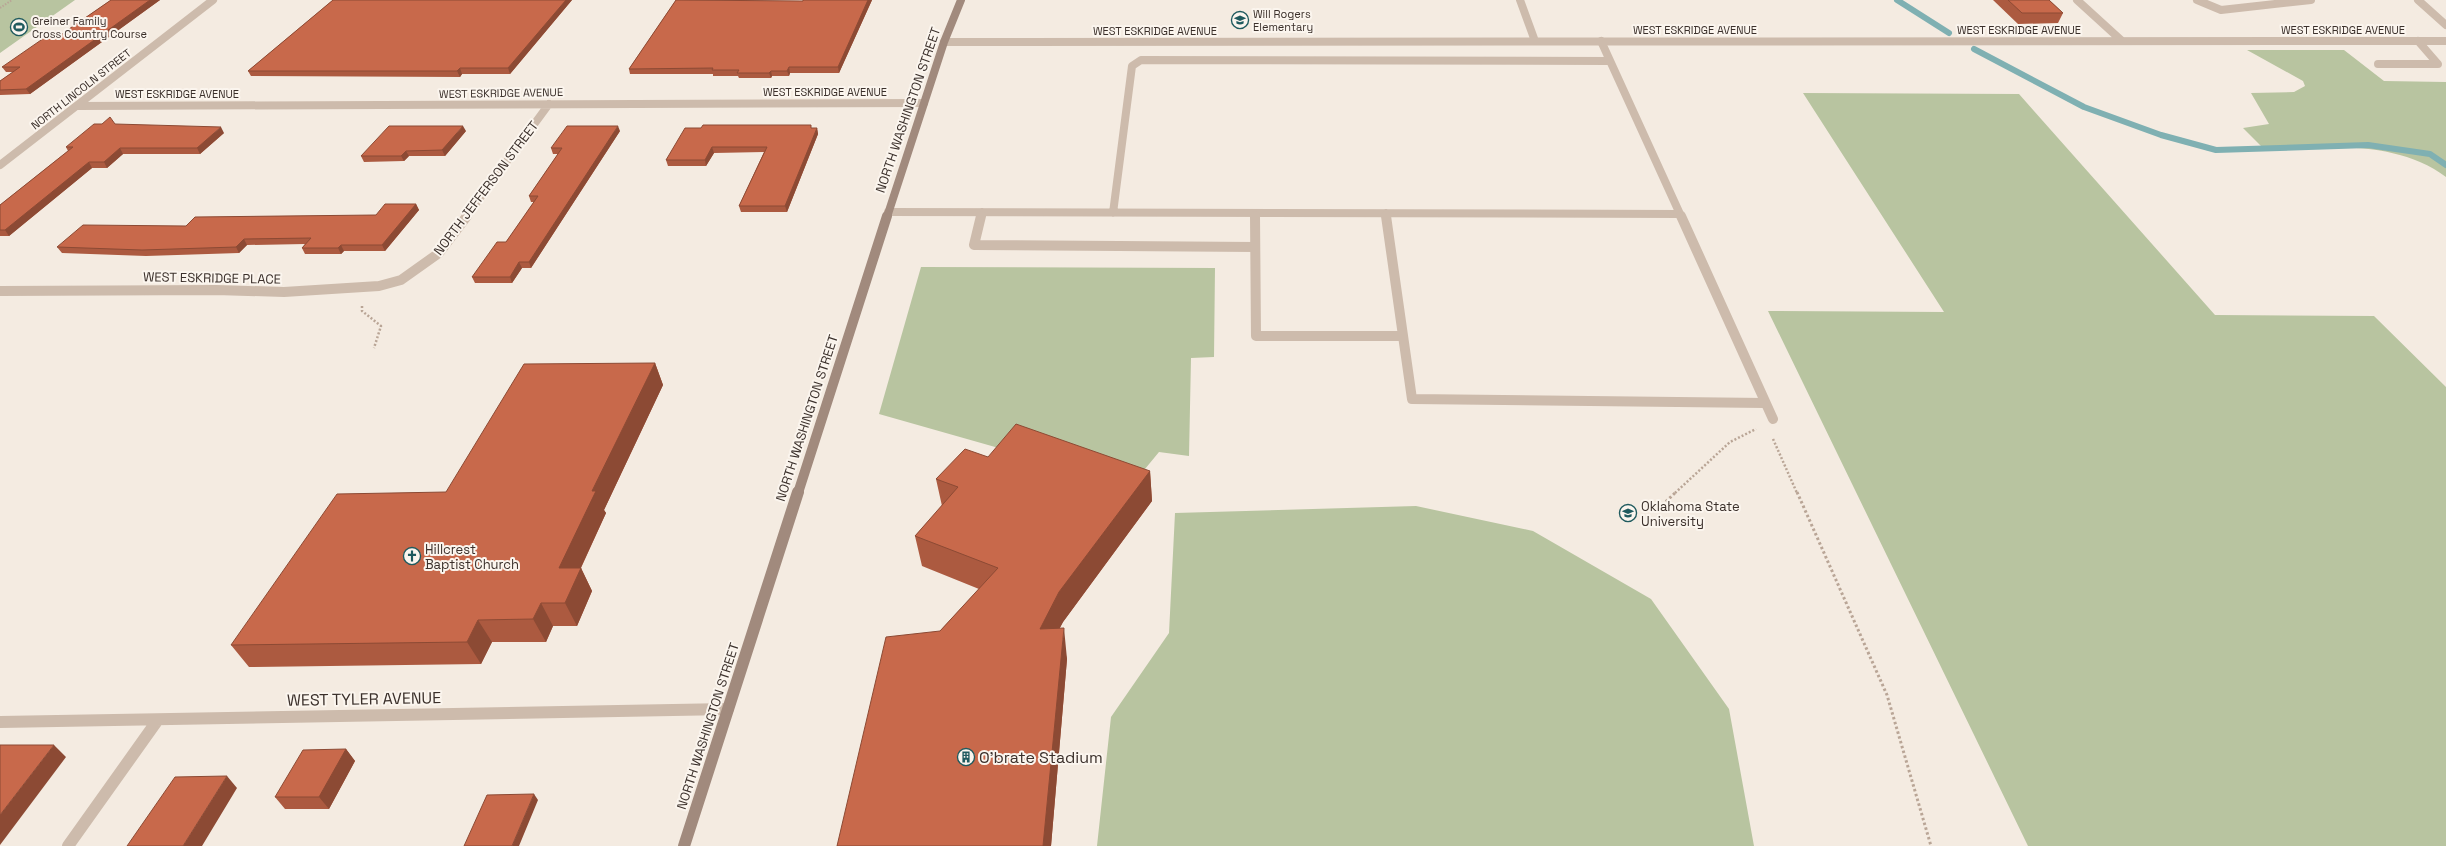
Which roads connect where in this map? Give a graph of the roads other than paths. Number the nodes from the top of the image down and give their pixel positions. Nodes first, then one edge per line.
1 (212, 0) edge
2 (961, 0) edge
3 (1520, 0) edge
4 (2077, 0) edge
5 (2197, 0) edge
6 (2311, 0) edge
7 (2418, 0) edge
8 (2446, 25) edge
9 (1535, 41) junction
10 (1601, 41) junction
11 (2122, 41) junction
12 (2418, 41) junction
13 (2446, 41) edge
14 (944, 42) junction
15 (1610, 61) junction
16 (2378, 64) dead end
17 (549, 104) junction
18 (924, 104) junction
19 (78, 106) junction
20 (0, 165) edge
21 (888, 212) junction
22 (982, 212) junction
23 (1112, 213) junction
24 (1254, 213) junction
25 (1386, 214) junction
26 (1680, 214) junction
27 (1255, 247) junction
28 (420, 268) joint
29 (0, 291) edge
30 (1403, 336) junction
31 (1765, 403) junction
32 (1773, 420) road end
33 (728, 709) junction
34 (157, 721) junction
35 (0, 722) edge
36 (68, 846) edge
37 (684, 846) edge

1 - 19 street, NORTH LINCOLN STREET
2 - 14 main road, NORTH WASHINGTON STREET
3 - 9 street
4 - 11 street
5 - 6 street
7 - 8 street
9 - 10 street, WEST ESKRIDGE AVENUE
9 - 14 street, WEST ESKRIDGE AVENUE
10 - 11 street, WEST ESKRIDGE AVENUE
10 - 15 street
11 - 12 street, WEST ESKRIDGE AVENUE
12 - 13 street, WEST ESKRIDGE AVENUE
12 - 16 street
14 - 18 main road, NORTH WASHINGTON STREET
15 - 23 street
15 - 26 street
17 - 18 street, WEST ESKRIDGE AVENUE
17 - 19 street, WEST ESKRIDGE AVENUE
17 - 28 street, NORTH JEFFERSON STREET
18 - 21 main road, NORTH WASHINGTON STREET
19 - 20 street, NORTH LINCOLN STREET
21 - 22 street
21 - 33 main road, NORTH WASHINGTON STREET
22 - 23 street
22 - 27 street
23 - 24 street
24 - 25 street
24 - 27 street
25 - 26 street
25 - 30 street
26 - 31 street
27 - 30 street
28 - 29 street, WEST ESKRIDGE PLACE
30 - 31 street
31 - 32 street
33 - 34 street, WEST TYLER AVENUE
33 - 37 main road, NORTH WASHINGTON STREET
34 - 35 street, WEST TYLER AVENUE
34 - 36 street

